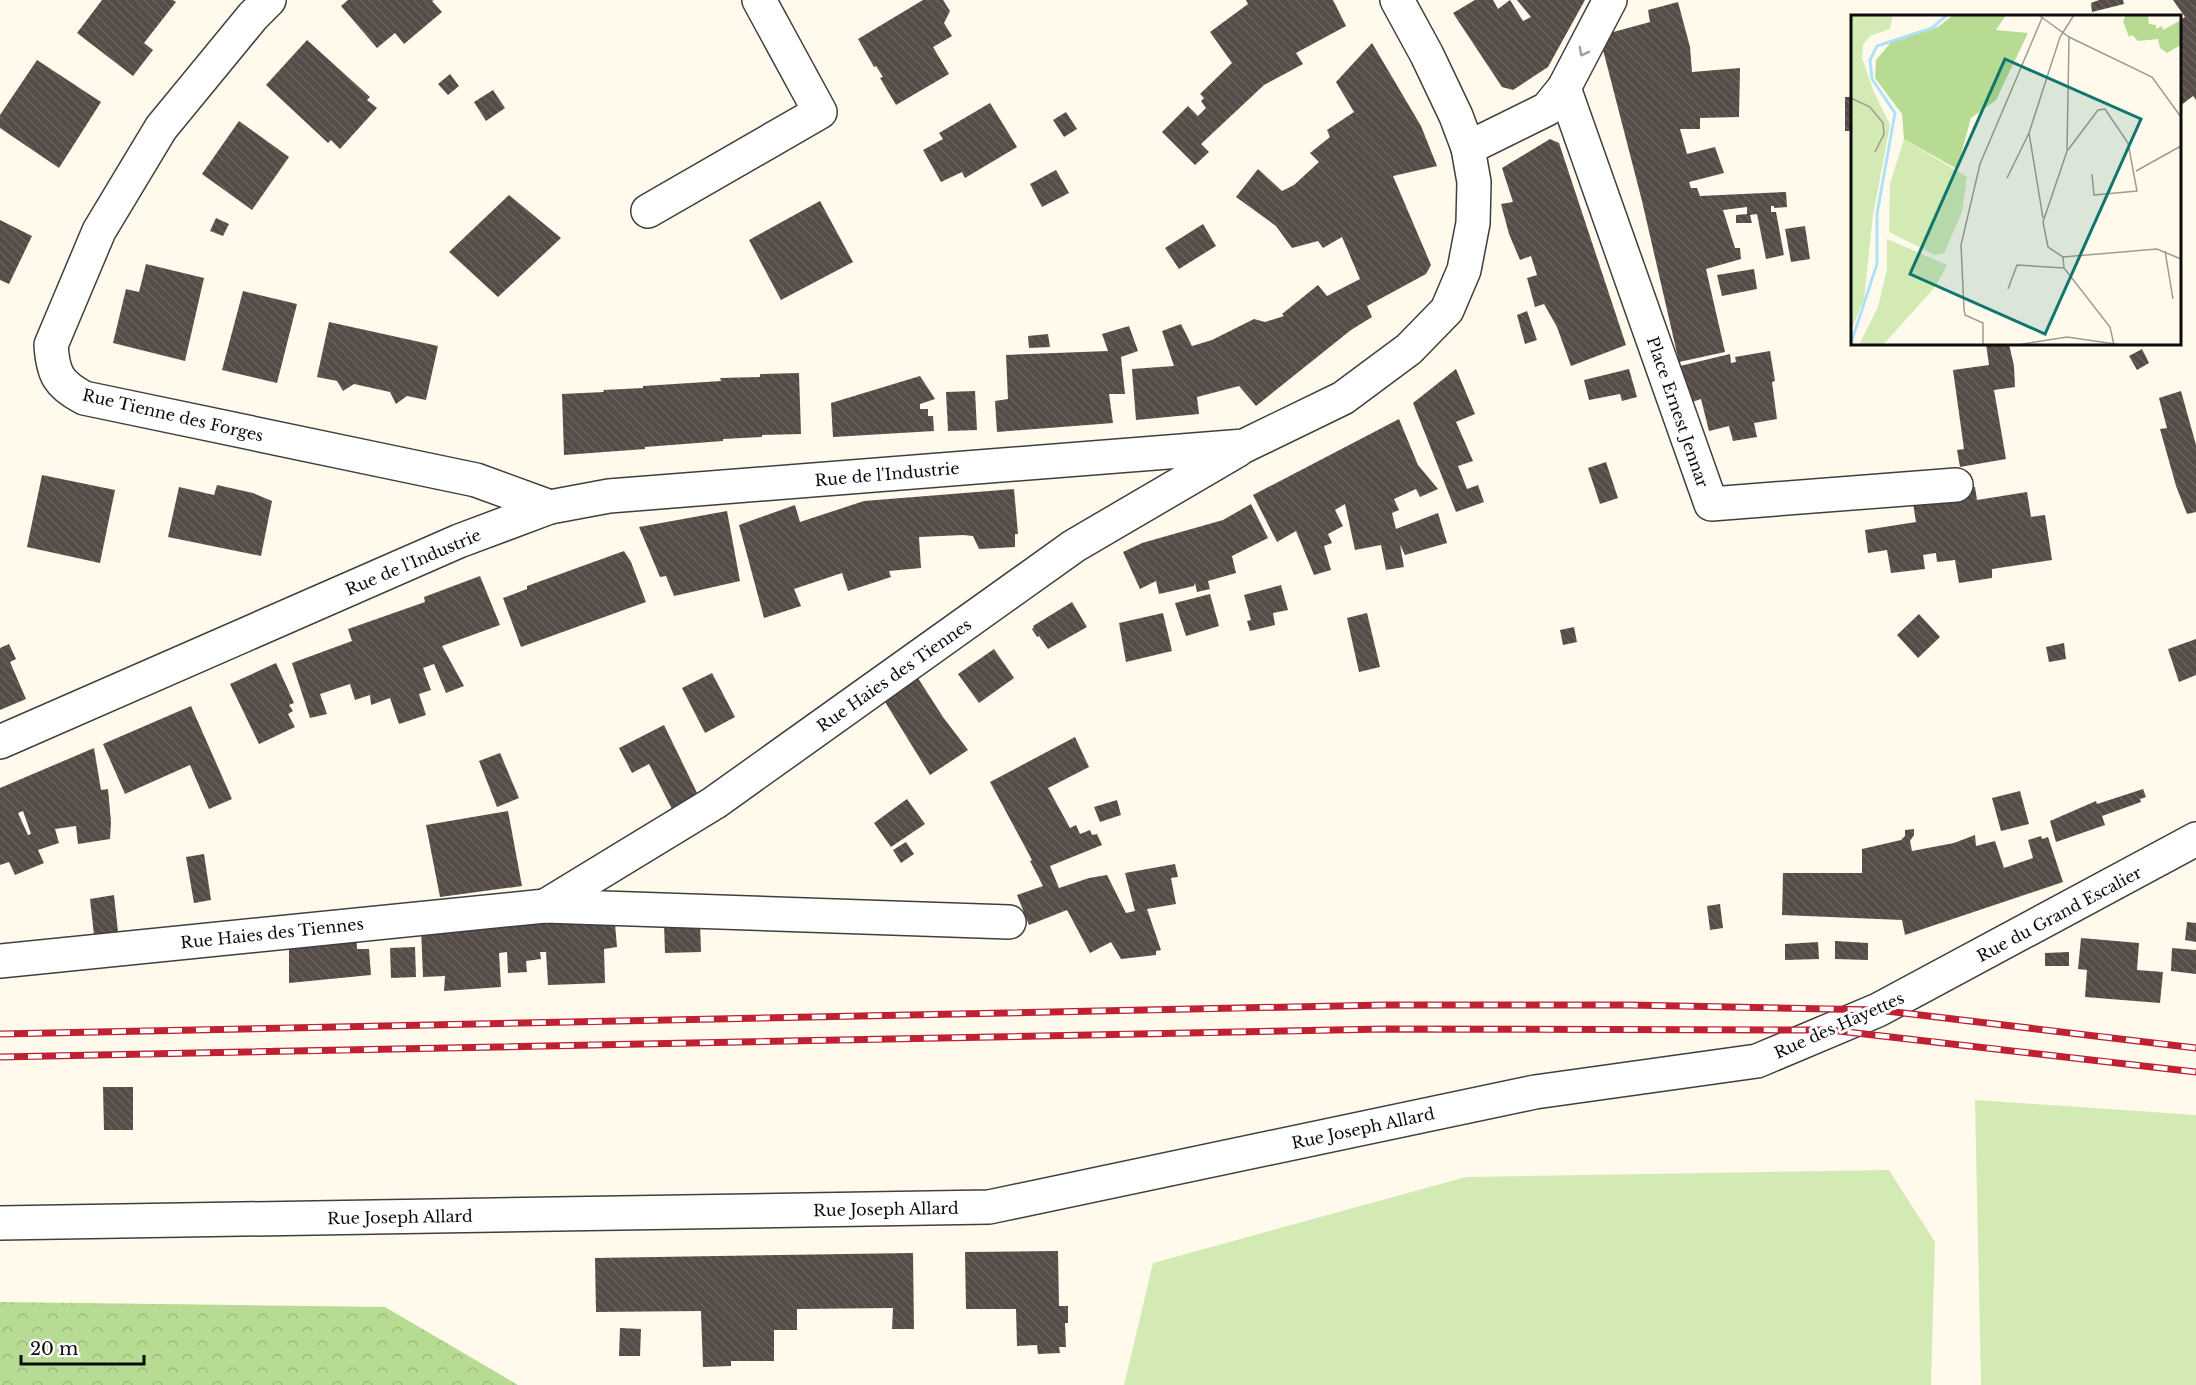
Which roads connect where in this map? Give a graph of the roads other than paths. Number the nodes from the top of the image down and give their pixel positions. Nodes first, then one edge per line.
1 (269, 0) edge
2 (759, 0) edge
3 (1396, 0) edge
4 (1610, 0) edge
5 (1564, 88) junction
6 (1468, 148) junction
7 (648, 211) dead end
8 (1244, 446) junction
9 (1956, 485) dead end
10 (550, 507) junction
11 (0, 742) edge
12 (2196, 839) edge
13 (544, 906) junction
14 (1009, 922) dead end
15 (0, 961) edge
16 (1921, 988) joint
17 (1757, 1061) joint
18 (0, 1223) edge

1 - 10 street, Rue Tienne des Forges
2 - 7 street
3 - 6 street, Rue de l'Industrie
4 -> 5 street
5 - 6 street
5 - 9 street, Place Ernest Jennar
6 - 8 street, Rue de l'Industrie
8 - 10 street, Rue de l'Industrie
8 - 13 street, Rue Haies des Tiennes
10 - 11 street, Rue de l'Industrie
12 - 16 street, Rue du Grand Escalier
13 - 14 street, Rue Haies des Tiennes
13 - 15 street, Rue Haies des Tiennes
16 - 17 street, Rue des Hayettes
17 - 18 street, Rue Joseph Allard

